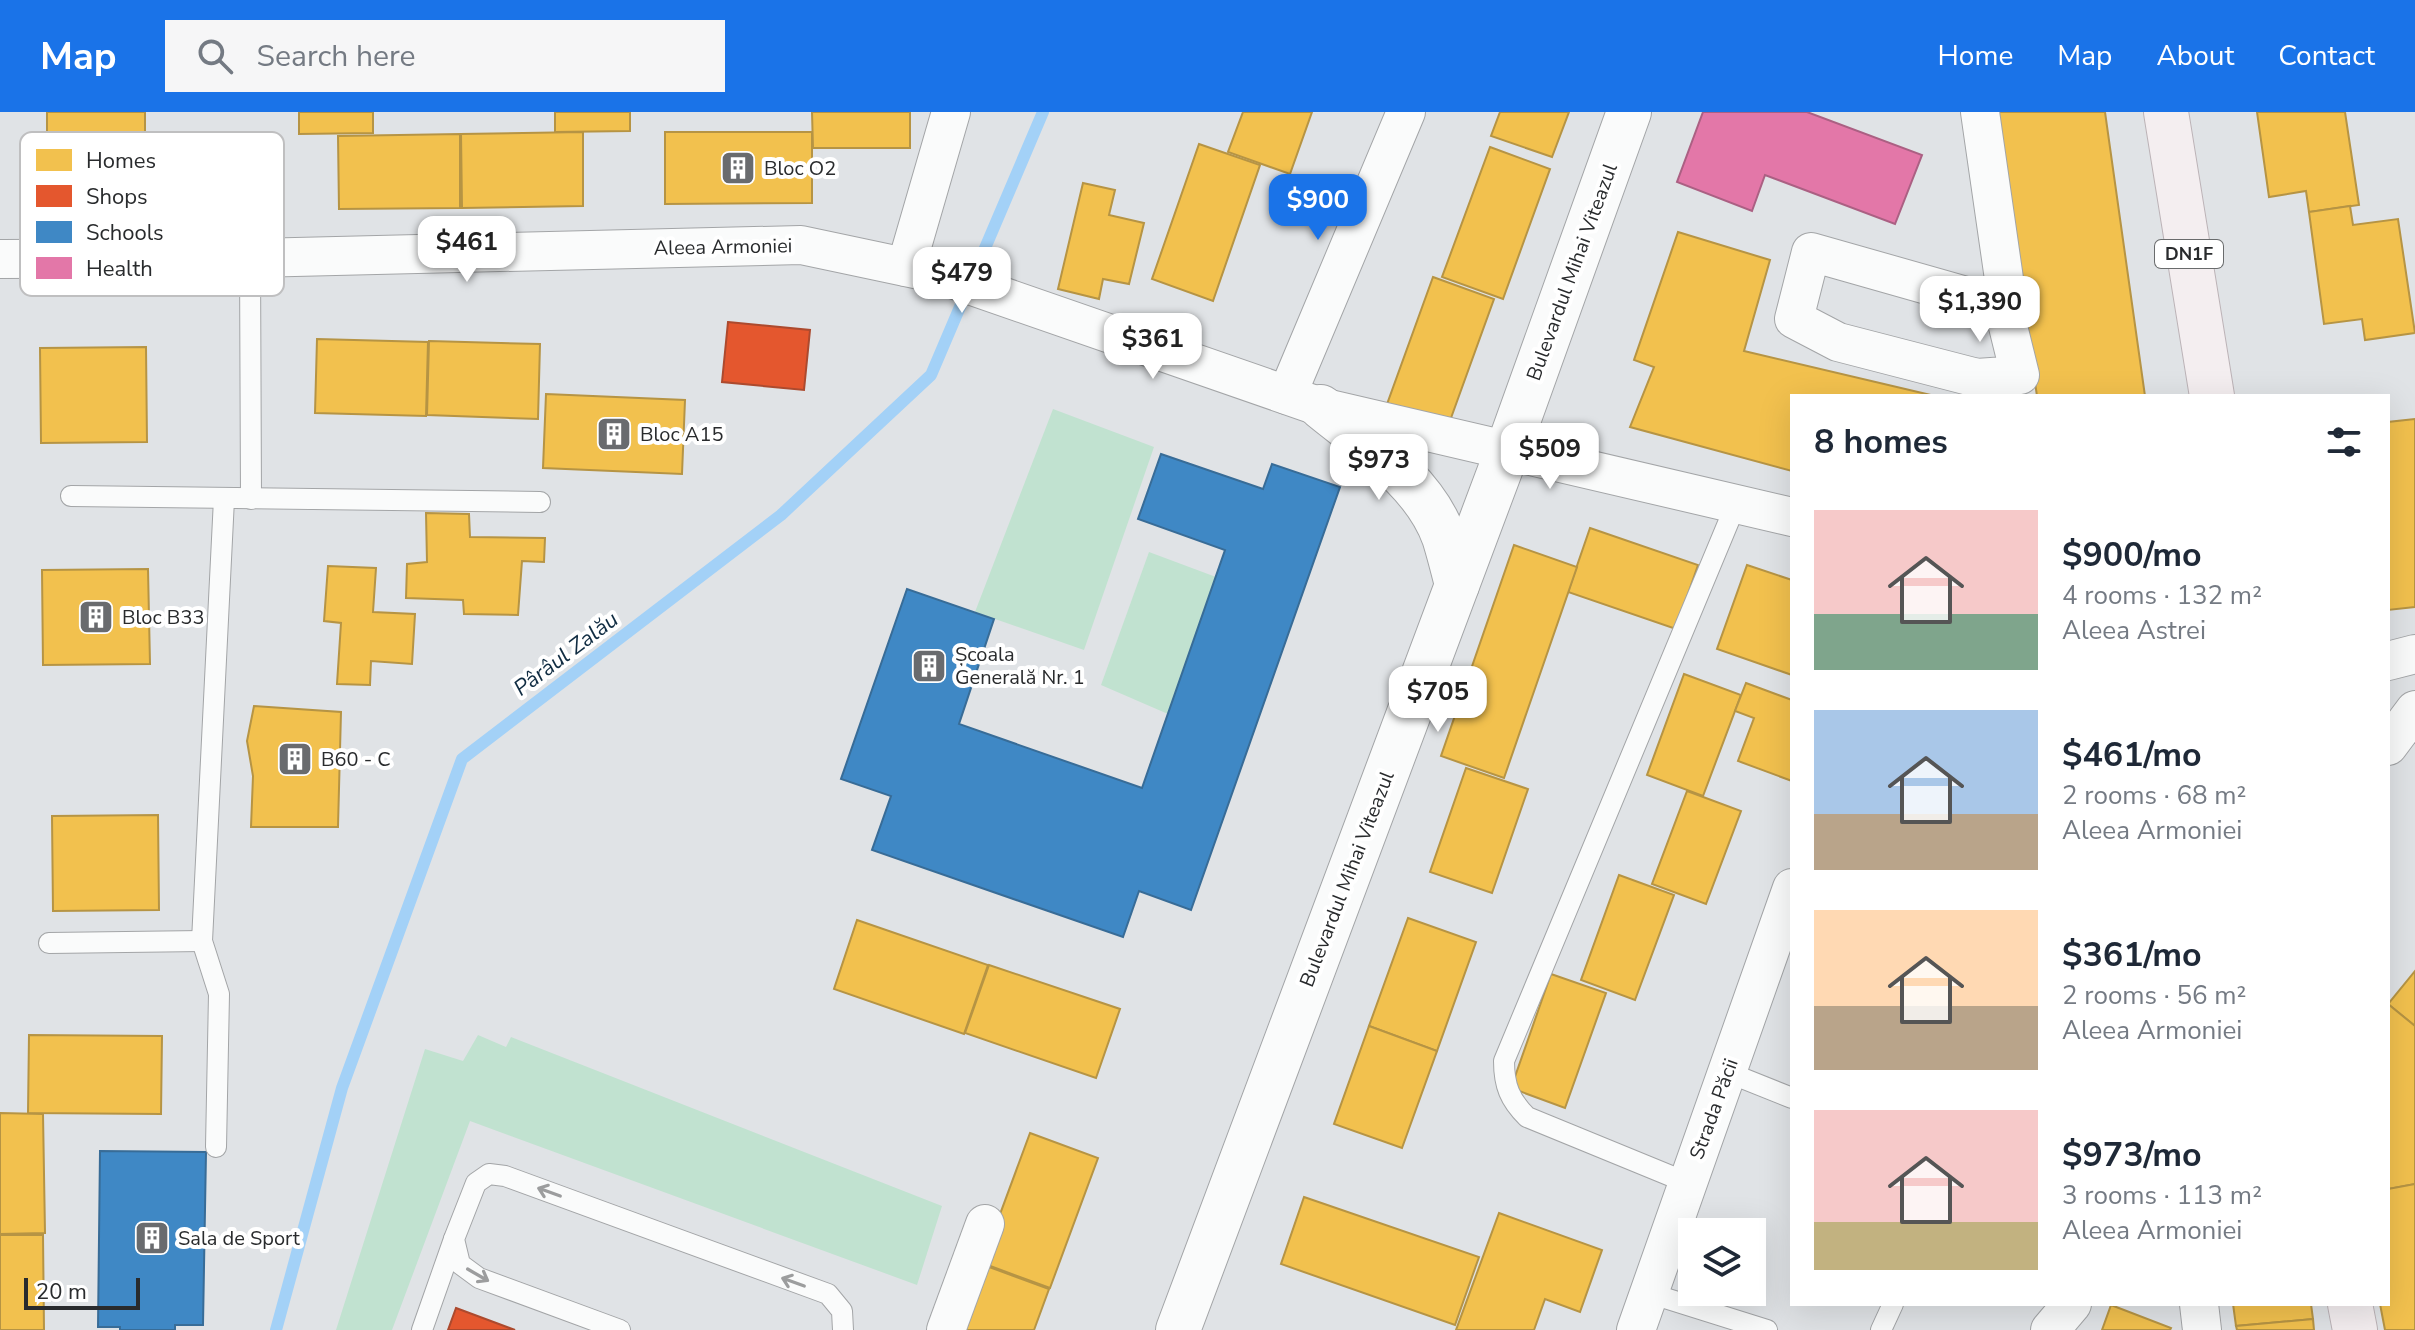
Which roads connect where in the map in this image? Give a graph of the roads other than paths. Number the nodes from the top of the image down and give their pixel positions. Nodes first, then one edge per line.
1 (951, 112) edge
2 (1406, 112) edge
3 (1629, 112) edge
4 (1980, 112) edge
5 (2166, 112) edge
6 (284, 257) edge
7 (0, 259) edge
8 (20, 259) edge
9 (922, 271) junction
10 (250, 296) edge
11 (2001, 298) junction
12 (2212, 394) edge
13 (1304, 401) junction
14 (1508, 449) junction
15 (71, 496) dead end
16 (224, 499) junction
17 (251, 499) junction
18 (540, 502) dead end
19 (1736, 504) junction
20 (1790, 517) edge
21 (1457, 585) junction
22 (2415, 654) edge
23 (2390, 660) edge
24 (2415, 710) edge
25 (2390, 743) edge
26 (1790, 894) edge
27 (202, 941) junction
28 (49, 943) dead end
29 (1727, 1072) junction
30 (1790, 1097) edge
31 (216, 1147) dead end
32 (1688, 1183) junction
33 (985, 1224) dead end
34 (454, 1239) junction
35 (1649, 1293) junction
36 (1892, 1306) edge
37 (2070, 1306) edge
38 (2199, 1306) edge
39 (2350, 1306) edge
40 (422, 1330) edge
41 (620, 1330) edge
42 (843, 1330) edge
43 (946, 1330) edge
44 (1178, 1330) edge
45 (1636, 1330) edge
46 (1767, 1330) edge
47 (1881, 1330) edge
48 (2050, 1330) edge
49 (2202, 1330) edge
50 (2355, 1330) edge

1 - 9 street
2 - 13 street
3 - 14 main road, Bulevardul Mihai Viteazul
4 - 11 street
5 - 12 main road, DN1F
6 - 9 street, Aleea Armoniei
7 - 8 street, Aleea Armoniei
9 - 13 street, Aleea Armoniei
10 - 17 lane
11 - 11 street
13 - 14 street, Aleea Armoniei
13 - 21 main road
14 - 19 street, Aleea Armoniei
14 - 21 main road, Bulevardul Mihai Viteazul
15 - 16 lane
16 - 17 lane
16 - 27 lane
17 - 18 lane
19 - 20 street, Aleea Armoniei
19 - 32 lane
21 - 44 main road, Bulevardul Mihai Viteazul
22 - 23 street
24 - 25 street
26 - 29 street, Strada Păcii
27 - 28 lane
27 - 31 lane
29 - 30 lane
29 - 32 street, Strada Păcii
32 - 35 street, Strada Păcii
33 - 43 street
34 - 40 lane
34 -> 41 lane
42 -> 34 lane
35 - 45 street, Strada Păcii
35 - 46 lane
36 - 47 lane
37 - 48 street
38 - 49 street
39 - 50 main road

